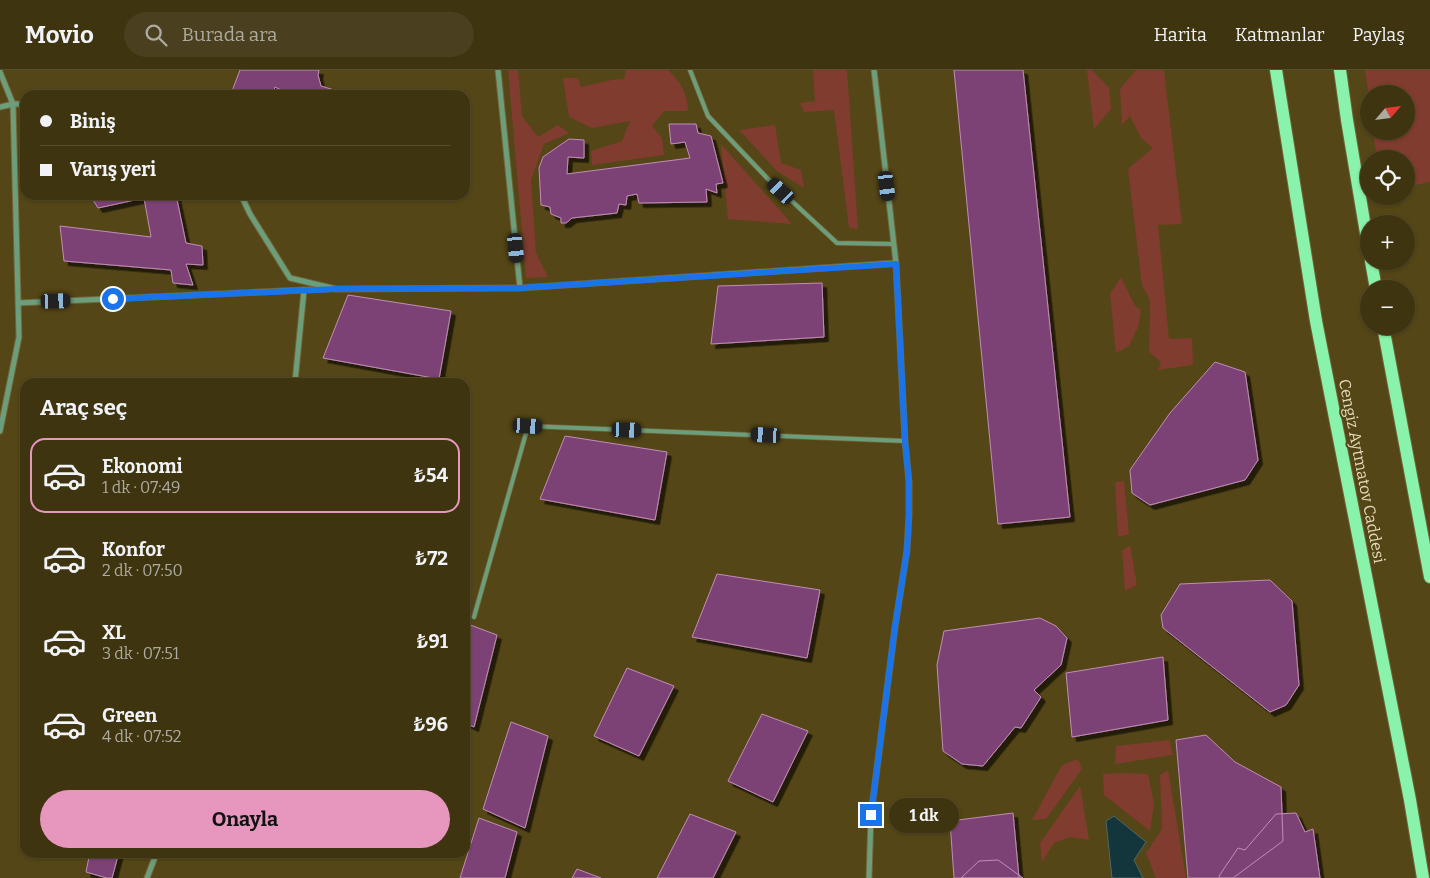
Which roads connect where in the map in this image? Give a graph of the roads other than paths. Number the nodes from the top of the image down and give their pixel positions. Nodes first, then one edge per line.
1 (498, 70) edge
2 (690, 70) edge
3 (874, 70) edge
4 (1276, 70) edge
5 (1340, 70) edge
6 (0, 72) edge
7 (13, 104) junction
8 (20, 104) edge
9 (0, 106) edge
10 (243, 200) edge
11 (1363, 215) edge
12 (894, 244) junction
13 (896, 264) junction
14 (520, 288) junction
15 (336, 289) junction
16 (304, 290) junction
17 (18, 303) junction
18 (1385, 335) edge
19 (295, 378) edge
20 (0, 431) edge
21 (905, 441) junction
22 (1430, 577) edge
23 (474, 617) dead end
24 (155, 858) edge
25 (147, 878) edge
26 (869, 878) edge
27 (1423, 878) edge

1 - 14 street
2 - 12 lane
3 - 12 street
4 - 27 main road, Cengiz Aytmatov Caddesi
5 - 11 main road
6 - 7 street
7 - 8 street
7 - 9 street
7 - 17 street
10 - 15 street
12 - 13 street
13 - 14 street
13 - 21 street
14 - 15 street
15 - 16 street
16 - 17 street
16 - 19 street
17 - 20 street
18 - 22 main road
21 - 23 lane
21 - 26 street
24 - 25 street

